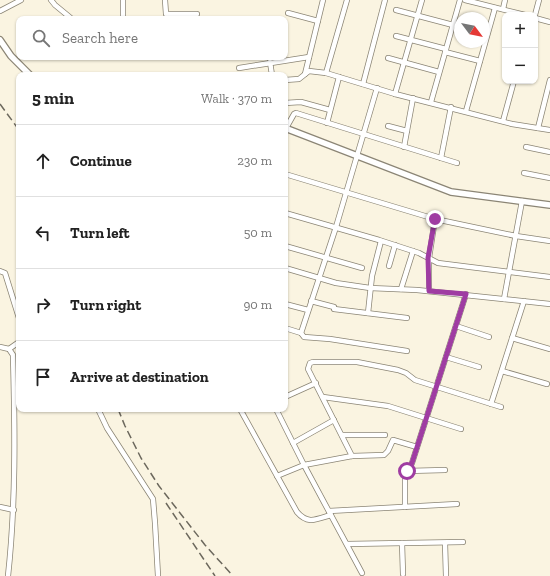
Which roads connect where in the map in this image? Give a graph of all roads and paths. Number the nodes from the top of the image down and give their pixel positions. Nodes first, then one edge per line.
1 (21, 0) edge
2 (51, 0) edge
3 (123, 0) edge
4 (165, 0) edge
5 (323, 0) edge
6 (347, 0) edge
7 (385, 0) edge
8 (422, 0) edge
9 (460, 0) edge
10 (465, 0) edge
11 (505, 0) edge
12 (539, 0) edge
13 (485, 2) edge
14 (495, 8) junction
15 (503, 9) junction
16 (396, 10) dead end
17 (0, 11) edge
18 (514, 12) edge
19 (536, 12) edge
20 (288, 13) dead end
21 (197, 14) dead end
22 (68, 16) edge
23 (123, 16) edge
24 (418, 16) junction
25 (538, 17) edge
26 (318, 21) junction
27 (550, 22) edge
28 (453, 25) junction
29 (396, 36) dead end
30 (0, 40) edge
31 (411, 40) junction
32 (446, 50) junction
33 (309, 57) junction
34 (388, 58) dead end
35 (286, 60) edge
36 (288, 60) edge
37 (480, 60) junction
38 (270, 62) junction
39 (404, 63) junction
40 (239, 68) dead end
41 (27, 72) edge
42 (272, 72) edge
43 (439, 72) junction
44 (326, 73) junction
45 (305, 74) junction
46 (339, 77) junction
47 (288, 80) edge
48 (550, 80) edge
49 (363, 84) junction
50 (513, 84) edge
51 (377, 88) junction
52 (395, 94) junction
53 (413, 98) junction
54 (431, 102) junction
55 (288, 103) edge
56 (451, 107) junction
57 (330, 110) junction
58 (466, 111) junction
59 (503, 121) junction
60 (327, 123) junction
61 (288, 124) edge
62 (388, 126) dead end
63 (538, 128) junction
64 (288, 130) edge
65 (550, 130) edge
66 (407, 131) junction
67 (364, 135) junction
68 (404, 147) junction
69 (526, 147) dead end
70 (550, 152) edge
71 (358, 156) junction
72 (440, 158) junction
73 (457, 163) dead end
74 (524, 173) dead end
75 (288, 175) edge
76 (550, 178) edge
77 (346, 194) junction
78 (522, 201) junction
79 (550, 205) edge
80 (288, 214) edge
81 (435, 219) junction
82 (336, 227) junction
83 (516, 236) junction
84 (381, 241) junction
85 (550, 241) edge
86 (395, 245) junction
87 (288, 247) edge
88 (413, 251) junction
89 (326, 257) junction
90 (428, 258) junction
91 (389, 266) dead end
92 (362, 268) dead end
93 (288, 269) edge
94 (0, 271) edge
95 (509, 272) junction
96 (550, 277) edge
97 (319, 278) junction
98 (370, 288) junction
99 (401, 289) junction
100 (429, 291) junction
101 (466, 294) junction
102 (504, 299) junction
103 (311, 301) junction
104 (524, 301) junction
105 (550, 304) edge
106 (288, 305) edge
107 (16, 308) edge
108 (308, 310) junction
109 (368, 313) junction
110 (407, 318) dead end
111 (456, 326) junction
112 (288, 329) edge
113 (301, 333) junction
114 (489, 338) dead end
115 (512, 338) junction
116 (16, 344) edge
117 (0, 347) edge
118 (9, 349) junction
119 (550, 349) edge
120 (407, 351) dead end
121 (446, 357) junction
122 (479, 367) dead end
123 (502, 371) junction
124 (16, 377) edge
125 (316, 383) junction
126 (547, 384) dead end
127 (436, 388) junction
128 (288, 396) edge
129 (323, 397) junction
130 (491, 404) junction
131 (501, 407) dead end
132 (99, 412) edge
133 (242, 412) edge
134 (278, 412) edge
135 (427, 417) junction
136 (334, 420) junction
137 (461, 429) dead end
138 (342, 435) junction
139 (385, 435) dead end
140 (293, 443) junction
141 (417, 447) junction
142 (352, 456) junction
143 (304, 465) junction
144 (445, 470) dead end
145 (407, 471) junction
146 (277, 476) junction
147 (457, 504) dead end
148 (0, 507) edge
149 (405, 507) junction
150 (14, 510) junction
151 (330, 513) junction
152 (445, 542) junction
153 (463, 542) dead end
154 (402, 543) junction
155 (347, 544) junction
156 (362, 573) dead end
157 (403, 574) dead end
158 (8, 576) edge
159 (158, 576) edge
160 (446, 576) edge

1 - 17 street
2 - 22 street
3 - 23 street
4 - 21 street
5 - 26 street
6 - 44 street
7 - 49 street
8 - 24 street
9 - 28 street
10 - 13 street
11 - 15 street
12 - 19 street
13 - 14 street
14 - 15 street
14 - 37 street
15 - 18 street
16 - 24 street
20 - 26 street
24 - 28 street
24 - 31 street
25 - 27 street
26 - 33 street
28 - 32 street
29 - 31 street
30 - 41 street
31 - 32 street
31 - 39 street
32 - 37 street
32 - 43 street
33 - 36 street
33 - 45 street
34 - 39 street
35 - 38 street
37 - 58 street
38 - 40 street
38 - 42 street
39 - 43 street
39 - 52 street
43 - 54 street
44 - 45 street
44 - 46 street
45 - 47 street
46 - 49 street
46 - 57 street
48 - 63 street
49 - 51 street
50 - 59 street
51 - 52 street
51 - 67 street
52 - 53 street
53 - 54 street
53 - 66 street
54 - 56 street
55 - 57 street
56 - 58 street
56 - 72 street
57 - 60 street
58 - 59 street
59 - 63 street
60 - 61 street
60 - 67 street
62 - 66 street
63 - 65 street
64 - 71 street
66 - 68 street
67 - 68 street
67 - 71 street
68 - 72 street
69 - 70 street
71 - 77 street
71 - 78 street
72 - 73 street
74 - 76 street
75 - 77 street
77 - 81 street
77 - 82 street
78 - 79 street
78 - 83 street
80 - 82 street
81 - 83 street
81 - 90 street
82 - 84 street
82 - 89 street
83 - 85 street
83 - 95 street
84 - 86 street
84 - 98 street
86 - 88 street
86 - 91 street
87 - 89 street
88 - 90 street
88 - 99 street
89 - 92 street
89 - 97 street
90 - 95 street
90 - 100 street
93 - 97 street
94 - 107 street
95 - 96 street
95 - 102 street
97 - 98 street
97 - 103 street
98 - 99 street
98 - 109 street
99 - 100 street
100 - 101 street
101 - 102 street
101 - 111 street
102 - 104 street
103 - 108 street
103 - 109 street
104 - 105 street
104 - 115 street
106 - 108 street
108 - 113 street
109 - 110 street
111 - 114 street
111 - 121 street
112 - 113 street
113 - 120 street
115 - 119 street
115 - 123 street
116 - 118 street
117 - 118 street
118 - 124 street
121 - 122 street
121 - 127 street
123 - 126 street
123 - 130 street
124 - 150 street
125 - 127 street
125 - 128 street
125 - 129 street
127 - 130 street
127 - 135 street
129 - 135 street
129 - 136 street
130 - 131 street
132 - 159 street
133 - 146 street
134 - 140 street
135 - 137 street
135 - 141 street
136 - 138 street
136 - 140 street
138 - 139 street
138 - 142 street
140 - 143 street
141 - 142 street
141 - 145 street
142 - 143 street
143 - 146 street
143 - 151 street
144 - 145 street
145 - 149 street
146 - 151 street
147 - 149 street
148 - 150 street
149 - 151 street
150 - 158 street
151 - 155 street
152 - 153 street
152 - 154 street
152 - 160 street
154 - 155 street
154 - 157 street
155 - 156 street

